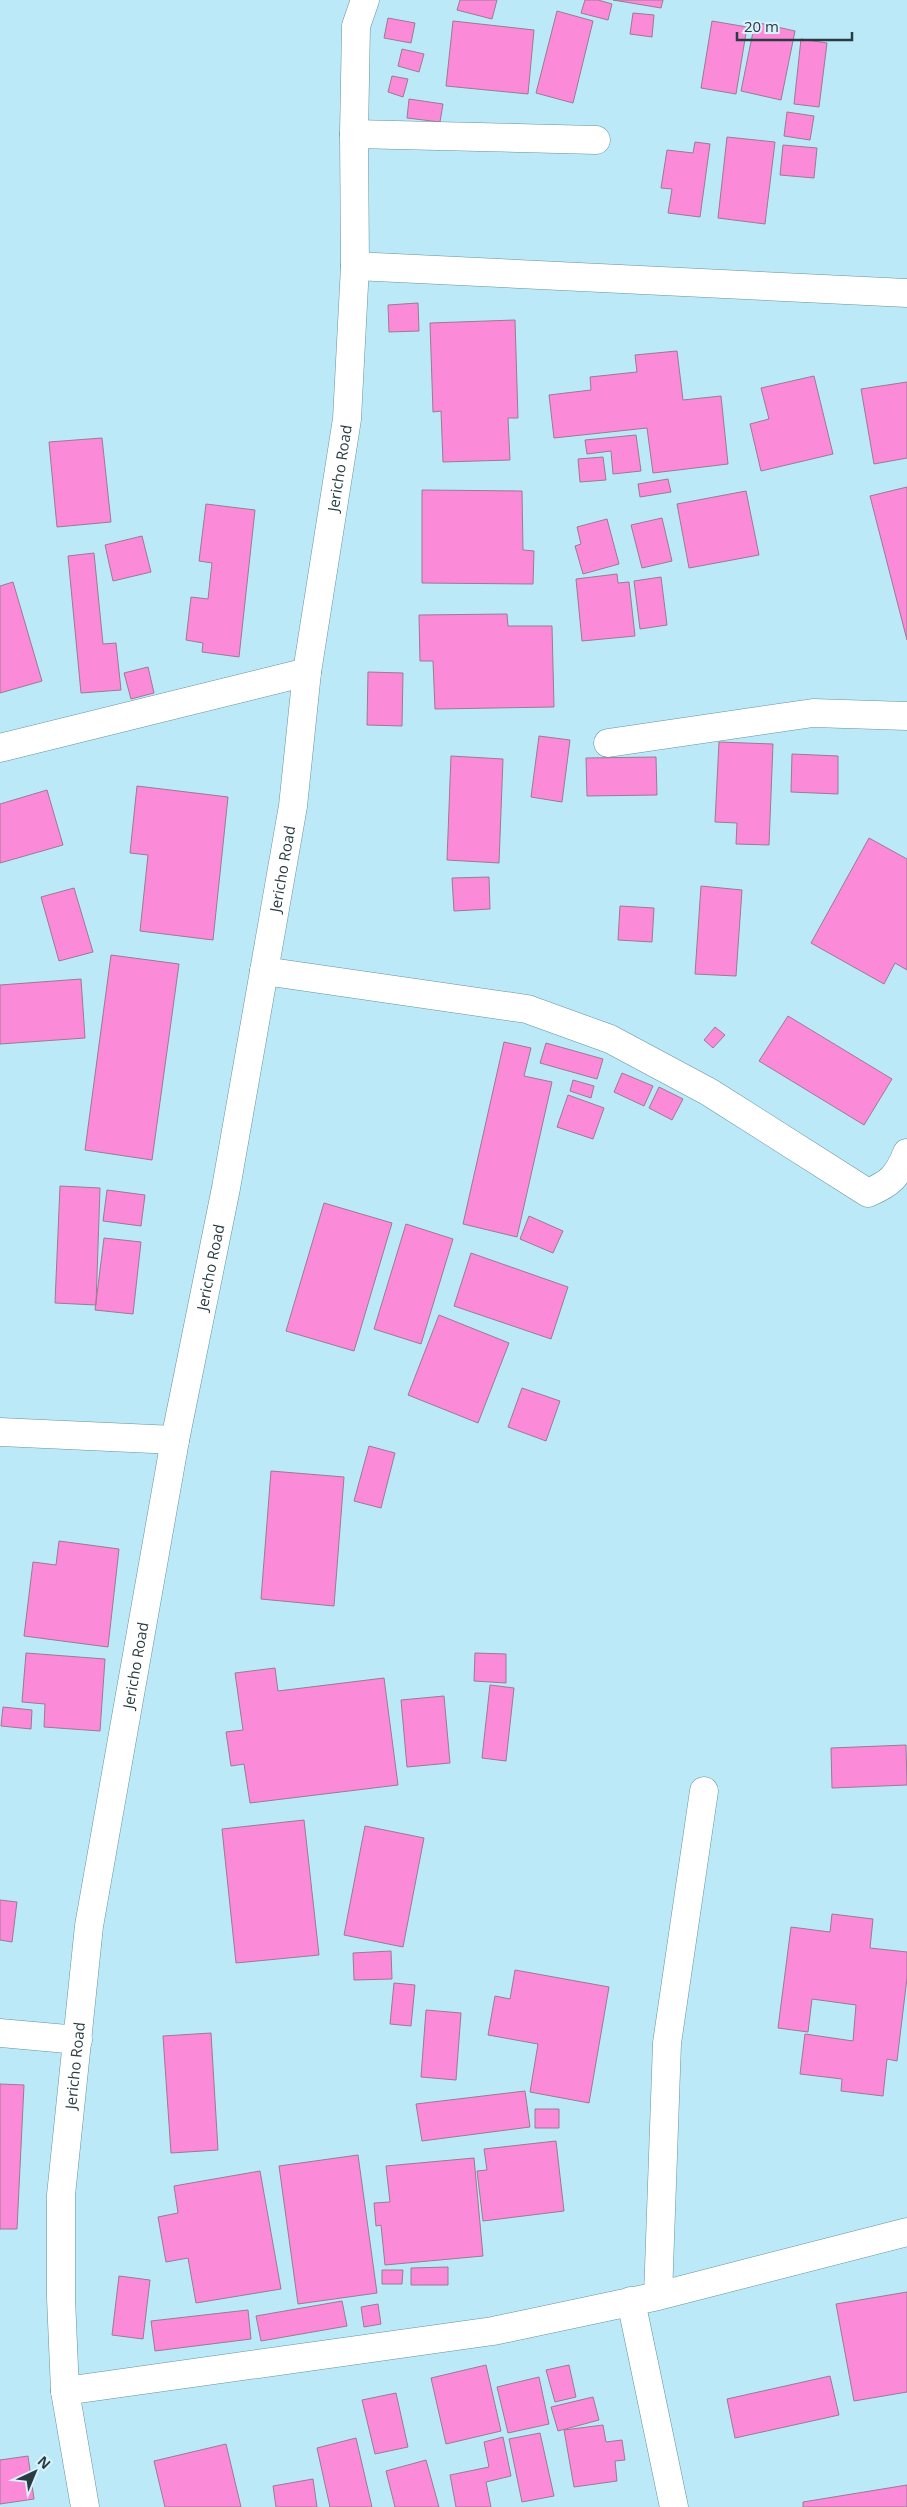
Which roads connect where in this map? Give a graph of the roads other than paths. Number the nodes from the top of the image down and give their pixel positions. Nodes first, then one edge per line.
1 (346, 0) edge
2 (365, 0) edge
3 (356, 26) junction
4 (354, 134) junction
5 (596, 140) dead end
6 (356, 266) junction
7 (907, 293) edge
8 (307, 672) junction
9 (907, 716) edge
10 (608, 743) dead end
11 (0, 748) edge
12 (264, 971) junction
13 (905, 1167) edge
14 (0, 1432) edge
15 (175, 1440) junction
16 (704, 1792) dead end
17 (0, 2033) edge
18 (78, 2040) junction
19 (907, 2232) edge
20 (658, 2296) junction
21 (631, 2301) junction
22 (65, 2391) junction
23 (85, 2507) edge
24 (674, 2507) edge

1 - 3 street, Jericho Road
2 - 3 street, Jericho Road
3 - 4 street, Jericho Road
4 - 5 street
4 - 6 street, Jericho Road
6 - 7 street
6 - 8 street, Jericho Road
8 - 11 street
8 - 12 street, Jericho Road
9 - 10 street
12 - 13 street
12 - 15 street, Jericho Road
14 - 15 street
15 - 18 street, Jericho Road
16 - 20 street
17 - 18 street
18 - 22 street, Jericho Road
19 - 20 street
20 - 21 street
21 - 22 street
21 - 24 street
22 - 23 street, Jericho Road

